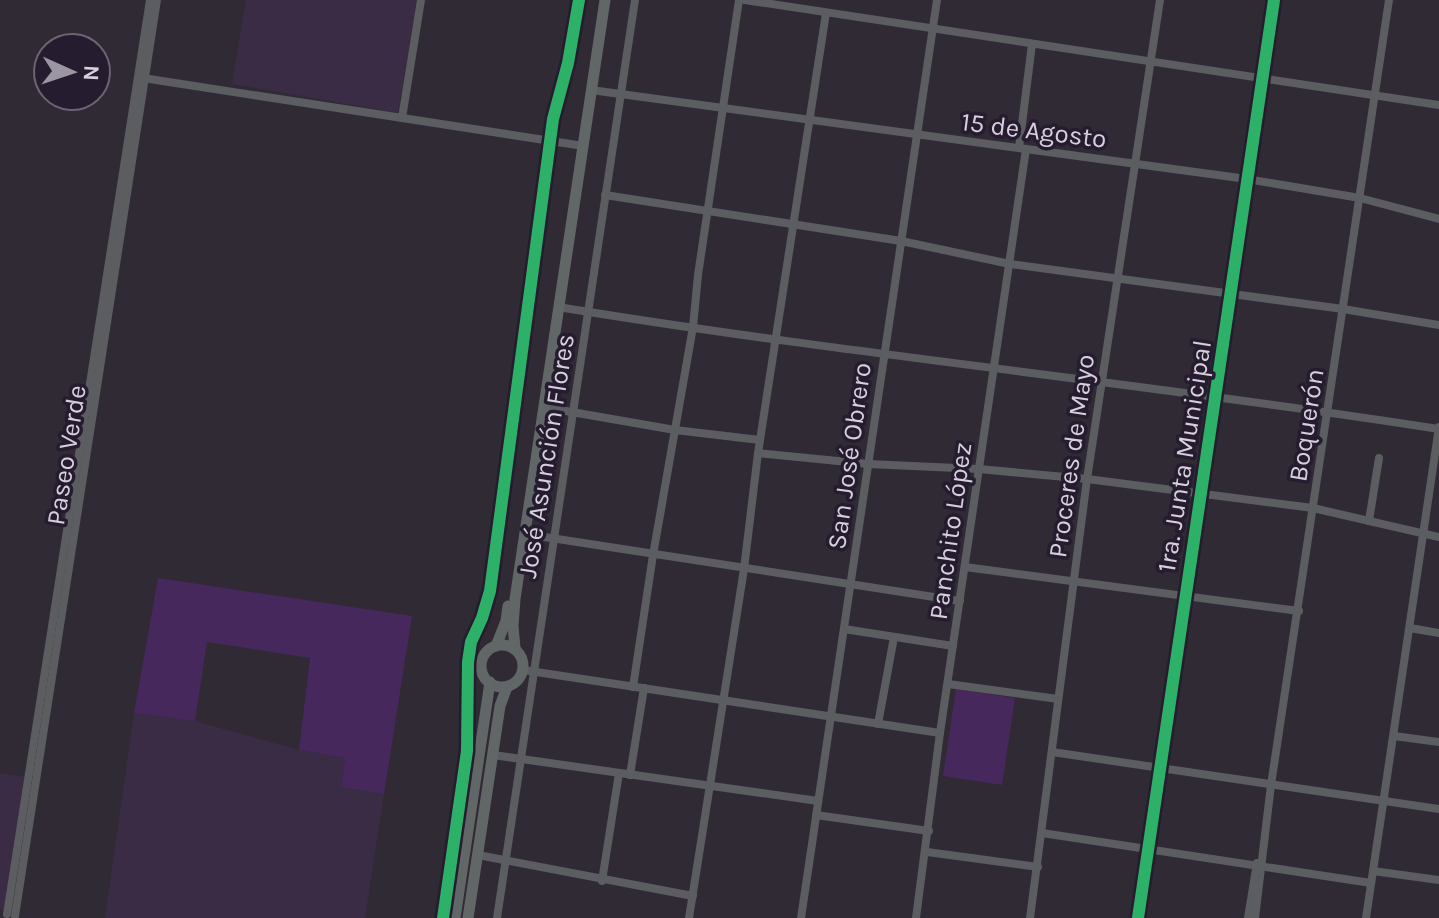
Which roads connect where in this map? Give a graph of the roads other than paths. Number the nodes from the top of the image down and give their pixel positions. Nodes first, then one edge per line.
1 (150, 0) edge
2 (157, 0) edge
3 (421, 0) edge
4 (579, 0) edge
5 (599, 0) edge
6 (605, 0) edge
7 (635, 0) edge
8 (742, 0) edge
9 (937, 0) edge
10 (1160, 0) edge
11 (1274, 0) edge
12 (1389, 0) edge
13 (826, 13) junction
14 (932, 29) junction
15 (1032, 44) junction
16 (1151, 61) junction
17 (141, 78) junction
18 (1262, 79) junction
19 (591, 90) junction
20 (621, 95) junction
21 (1375, 95) junction
22 (1439, 105) edge
23 (723, 109) junction
24 (402, 118) junction
25 (810, 121) junction
26 (917, 136) junction
27 (551, 140) junction
28 (577, 145) junction
29 (1022, 149) junction
30 (1135, 163) junction
31 (1247, 179) junction
32 (605, 195) junction
33 (1360, 198) junction
34 (708, 210) junction
35 (1439, 219) edge
36 (794, 224) junction
37 (901, 241) junction
38 (1010, 264) junction
39 (1118, 278) junction
40 (1231, 294) junction
41 (558, 307) junction
42 (1343, 309) junction
43 (588, 312) junction
44 (1439, 325) edge
45 (693, 327) junction
46 (776, 340) junction
47 (884, 354) junction
48 (994, 368) junction
49 (1102, 382) junction
50 (1215, 395) junction
51 (543, 407) junction
52 (573, 411) junction
53 (1328, 411) junction
54 (1439, 428) edge
55 (675, 430) junction
56 (760, 440) junction
57 (758, 453) junction
58 (1379, 458) dead end
59 (868, 464) junction
60 (979, 469) junction
61 (1087, 479) junction
62 (1201, 493) junction
63 (1313, 508) junction
64 (1369, 521) junction
65 (525, 534) junction
66 (1423, 535) junction
67 (1439, 537) edge
68 (554, 539) junction
69 (653, 555) junction
70 (965, 567) junction
71 (744, 569) junction
72 (1073, 581) junction
73 (850, 585) junction
74 (1186, 596) junction
75 (960, 601) junction
76 (1299, 611) junction
77 (1410, 628) junction
78 (844, 629) junction
79 (1439, 633) edge
80 (894, 637) junction
81 (496, 646) junction
82 (953, 646) junction
83 (515, 648) junction
84 (468, 662) junction
85 (481, 663) junction
86 (529, 671) junction
87 (490, 682) junction
88 (948, 684) junction
89 (507, 687) junction
90 (633, 687) junction
91 (644, 688) junction
92 (1058, 699) junction
93 (724, 701) junction
94 (831, 717) junction
95 (878, 724) junction
96 (940, 733) junction
97 (1394, 736) junction
98 (1439, 742) edge
99 (1052, 752) junction
100 (493, 755) junction
101 (521, 759) junction
102 (1160, 768) junction
103 (619, 773) junction
104 (630, 775) junction
105 (1271, 785) junction
106 (710, 786) junction
107 (818, 801) junction
108 (1383, 801) junction
109 (1439, 809) edge
110 (816, 815) junction
111 (929, 831) junction
112 (1042, 833) junction
113 (1148, 849) junction
114 (927, 852) junction
115 (478, 855) junction
116 (506, 858) junction
117 (1259, 866) junction
118 (1038, 867) junction
119 (1373, 871) junction
120 (1439, 880) edge
121 (602, 881) junction
122 (1371, 883) junction
123 (693, 896) junction
124 (11, 915) edge
125 (443, 918) edge
126 (455, 918) edge
127 (468, 918) edge
128 (497, 918) edge
129 (689, 918) edge
130 (801, 918) edge
131 (916, 918) edge
132 (1030, 918) edge
133 (1138, 918) edge
134 (1248, 918) edge
135 (1255, 918) edge
136 (1366, 918) edge

1 - 17 street, Paseo Verde
2 - 17 street, Paseo Verde
3 - 24 street
4 - 27 street
5 - 28 highway
6 - 19 highway
7 - 20 street, José Asunción Flores
8 - 13 street
8 - 23 street
9 - 14 street, San José Obrero
10 - 16 street, Proceres de Mayo
11 - 18 street, 1ra. Junta Municipal
12 - 21 street, Boquerón
13 - 14 street
13 - 25 street
14 - 15 street
14 - 26 street, San José Obrero
15 - 16 street
15 - 29 street, Panchito López
16 - 18 street
16 - 30 street, Proceres de Mayo
17 - 24 street
17 - 124 street, Paseo Verde
18 - 21 street
18 - 31 street, 1ra. Junta Municipal
19 - 20 street, 15 de Agosto
19 - 41 highway
20 - 23 street, 15 de Agosto
20 - 32 street, José Asunción Flores
21 - 22 street
21 - 33 street, Boquerón
23 - 25 street, 15 de Agosto
23 - 34 street
24 - 27 street
25 - 26 street, 15 de Agosto
25 - 36 street
26 - 29 street, 15 de Agosto
26 - 37 street, San José Obrero
27 - 28 street
27 - 84 street
28 - 81 highway
29 - 30 street, 15 de Agosto
29 - 38 street, Panchito López
30 - 31 street, 15 de Agosto
30 - 39 street, Proceres de Mayo
31 - 33 street, 15 de Agosto
31 - 40 street, 1ra. Junta Municipal
32 - 34 street
32 - 43 street, José Asunción Flores
33 - 35 street, 15 de Agosto
33 - 42 street, Boquerón
34 - 36 street
34 - 45 street
36 - 37 street
36 - 46 street
37 - 38 street
37 - 47 street, San José Obrero
38 - 39 street
38 - 48 street, Panchito López
39 - 40 street
39 - 49 street, Proceres de Mayo
40 - 42 street
40 - 50 street, 1ra. Junta Municipal
41 - 43 street
41 - 51 highway
42 - 44 street
42 - 53 street, Boquerón
43 - 45 street
43 - 52 street, José Asunción Flores
45 - 46 street
45 - 55 street
46 - 47 street
46 - 56 street
47 - 48 street
47 - 59 street, San José Obrero
48 - 49 street
48 - 60 street, Panchito López
49 - 50 street
49 - 61 street, Proceres de Mayo
50 - 53 street
50 - 62 street, 1ra. Junta Municipal
51 - 52 street
51 - 65 highway
52 - 55 street
52 - 68 street, José Asunción Flores
53 - 54 street
53 - 63 street, Boquerón
54 - 66 street
55 - 56 street
55 - 69 street
56 - 57 street
57 - 59 street
57 - 71 street
58 - 64 street
59 - 60 street
59 - 73 street, San José Obrero
60 - 61 street
60 - 70 street, Panchito López
61 - 62 street
61 - 72 street, Proceres de Mayo
62 - 63 street
62 - 74 street, 1ra. Junta Municipal
63 - 64 street
63 - 76 street, Boquerón
64 - 66 street
65 - 68 street
65 - 83 highway
66 - 67 street
66 - 77 street
68 - 69 street
68 - 86 street, José Asunción Flores
69 - 71 street
69 - 90 street
70 - 72 street
70 - 75 street, Panchito López
71 - 73 street
71 - 93 street
72 - 74 street
72 - 92 street, Proceres de Mayo
73 - 75 street
73 - 78 street, San José Obrero
74 - 76 street
74 - 102 street, 1ra. Junta Municipal
75 - 82 street, Panchito López
76 - 105 street, Boquerón
77 - 79 street
77 - 97 street
78 - 80 street
78 - 94 street, San José Obrero
80 - 82 street
80 - 95 street
81 - 83 highway
81 - 85 highway
82 - 88 street, Panchito López
83 - 86 highway
84 - 85 street
84 - 125 street
85 - 87 highway
86 - 89 highway
86 - 90 street
86 - 101 street, José Asunción Flores
87 - 89 highway
87 - 126 highway
88 - 92 street
88 - 96 street, Panchito López
89 - 100 highway
90 - 91 street
91 - 93 street
91 - 104 street
92 - 99 street, Proceres de Mayo
93 - 94 street
93 - 106 street
94 - 95 street
94 - 107 street, San José Obrero
95 - 96 street
96 - 111 street, Panchito López
97 - 98 street
97 - 108 street
99 - 102 street
99 - 112 street, Proceres de Mayo
100 - 101 street
100 - 115 highway
101 - 103 street
101 - 116 street, José Asunción Flores
102 - 105 street
102 - 113 street, 1ra. Junta Municipal
103 - 104 street
103 - 121 street
104 - 106 street
105 - 108 street
105 - 117 street, Boquerón
106 - 107 street
106 - 123 street
107 - 110 street, San José Obrero
108 - 109 street
108 - 119 street
110 - 111 street
110 - 130 street, San José Obrero
111 - 114 street, Panchito López
112 - 113 street
112 - 118 street, Proceres de Mayo
113 - 117 street
113 - 133 street, 1ra. Junta Municipal
114 - 118 street
114 - 131 street, Panchito López
115 - 116 street
115 - 127 highway
116 - 121 street
116 - 128 street, José Asunción Flores
117 - 122 street
117 - 134 street, Boquerón
117 - 135 street, Boquerón
118 - 132 street, Proceres de Mayo
119 - 120 street
119 - 122 street
121 - 123 street
122 - 136 street
123 - 129 street

